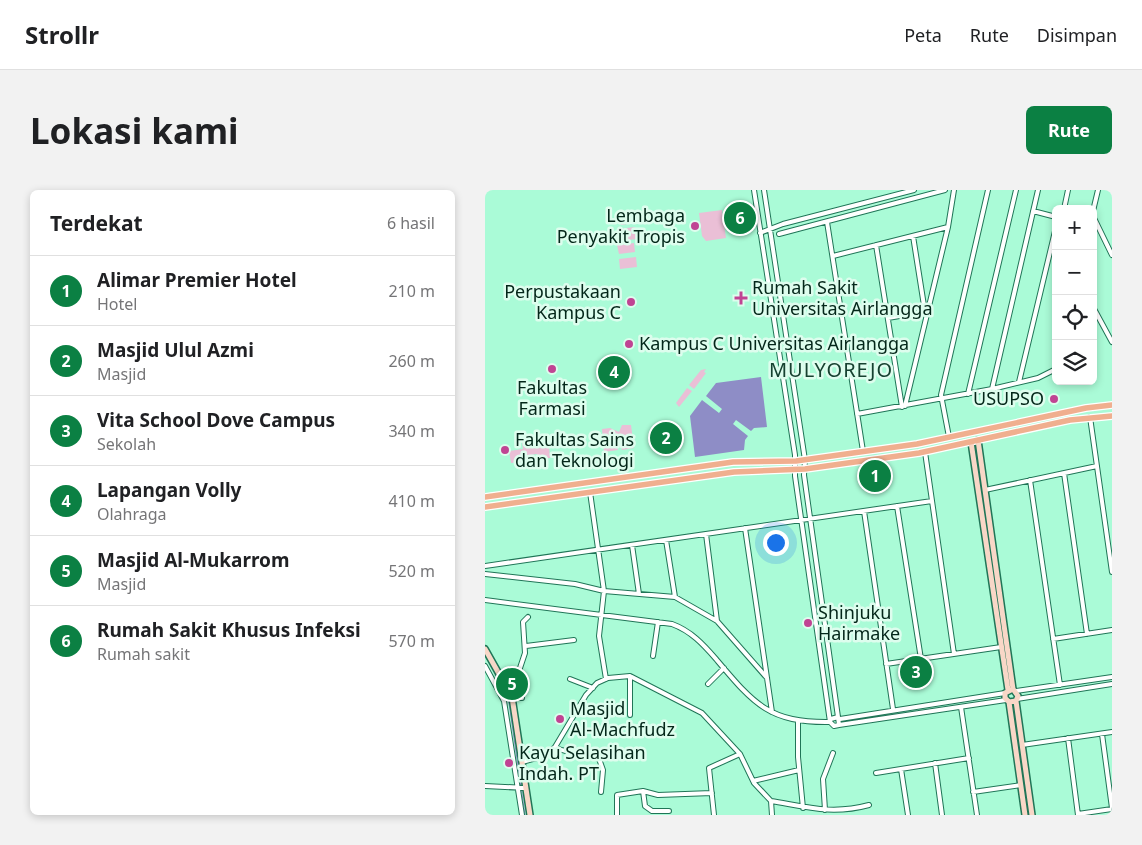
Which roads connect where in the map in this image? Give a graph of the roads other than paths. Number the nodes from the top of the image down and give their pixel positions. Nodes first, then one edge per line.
1 (754, 190) edge
2 (763, 190) edge
3 (912, 190) edge
4 (945, 190) edge
5 (954, 190) edge
6 (988, 190) edge
7 (1016, 190) edge
8 (1038, 190) edge
9 (1068, 190) edge
10 (1098, 190) edge
11 (882, 198) junction
12 (1065, 205) edge
13 (1094, 205) edge
14 (884, 206) junction
15 (1033, 211) junction
16 (1052, 216) edge
17 (827, 222) junction
18 (1097, 224) edge
19 (948, 227) junction
20 (770, 231) junction
21 (760, 234) junction
22 (779, 234) dead end
23 (913, 236) junction
24 (1052, 244) edge
25 (877, 245) junction
26 (1112, 255) edge
27 (833, 256) junction
28 (927, 312) junction
29 (1097, 315) edge
30 (888, 318) junction
31 (1112, 342) edge
32 (1052, 371) edge
33 (1020, 382) junction
34 (992, 389) junction
35 (968, 394) junction
36 (941, 400) junction
37 (1112, 405) edge
38 (903, 407) junction
39 (857, 414) junction
40 (1112, 416) edge
41 (1090, 417) junction
42 (1028, 420) junction
43 (1033, 428) junction
44 (949, 437) junction
45 (974, 441) junction
46 (917, 444) junction
47 (863, 451) junction
48 (922, 452) junction
49 (805, 460) junction
50 (796, 461) junction
51 (1097, 466) junction
52 (795, 469) junction
53 (805, 469) junction
54 (1064, 473) junction
55 (1030, 480) junction
56 (985, 490) junction
57 (590, 492) junction
58 (485, 497) edge
59 (932, 501) junction
60 (897, 506) junction
61 (485, 507) edge
62 (864, 511) junction
63 (811, 519) junction
64 (801, 520) junction
65 (745, 528) junction
66 (706, 534) junction
67 (666, 540) junction
68 (632, 545) junction
69 (599, 550) junction
70 (992, 560) junction
71 (485, 566) edge
72 (1112, 572) edge
73 (485, 574) edge
74 (603, 591) junction
75 (639, 594) junction
76 (675, 597) junction
77 (485, 600) edge
78 (602, 616) junction
79 (528, 618) dead end
80 (717, 621) junction
81 (658, 622) junction
82 (1112, 630) edge
83 (1087, 634) junction
84 (1053, 639) junction
85 (574, 640) dead end
86 (526, 646) junction
87 (1001, 647) junction
88 (485, 649) edge
89 (953, 654) junction
90 (653, 656) dead end
91 (488, 658) edge
92 (921, 659) junction
93 (886, 664) junction
94 (485, 666) edge
95 (724, 668) junction
96 (630, 676) junction
97 (1112, 677) edge
98 (767, 678) junction
99 (570, 679) dead end
100 (606, 679) junction
101 (708, 684) dead end
102 (1112, 684) edge
103 (1060, 685) junction
104 (593, 688) junction
105 (1011, 691) junction
106 (512, 696) junction
107 (522, 698) dead end
108 (1016, 700) junction
109 (1008, 701) junction
110 (961, 707) junction
111 (893, 709) junction
112 (772, 712) junction
113 (630, 714) dead end
114 (839, 718) junction
115 (831, 720) junction
116 (798, 722) junction
117 (839, 725) junction
118 (512, 726) junction
119 (1112, 732) edge
120 (1102, 734) junction
121 (1068, 738) junction
122 (1022, 745) junction
123 (555, 747) junction
124 (833, 753) dead end
125 (740, 754) junction
126 (969, 758) junction
127 (518, 761) junction
128 (935, 763) junction
129 (901, 769) junction
130 (799, 770) junction
131 (876, 773) dead end
132 (753, 781) junction
133 (1021, 785) junction
134 (485, 786) edge
135 (522, 788) junction
136 (643, 791) junction
137 (601, 792) dead end
138 (973, 792) junction
139 (712, 793) junction
140 (771, 801) junction
141 (869, 805) dead end
142 (803, 808) junction
143 (1112, 809) edge
144 (825, 810) junction
145 (669, 811) dead end
146 (1078, 814) edge
147 (522, 815) edge
148 (530, 815) edge
149 (617, 815) edge
150 (714, 815) edge
151 (772, 815) edge
152 (908, 815) edge
153 (942, 815) edge
154 (977, 815) edge
155 (1025, 815) edge
156 (1032, 815) edge

1 - 21 street
2 - 20 street
3 - 11 street
4 - 14 street
5 - 19 street
6 - 36 street
7 - 35 street
8 - 15 street
9 - 12 street
10 - 13 street
11 - 14 street
11 - 20 street
14 - 17 street
15 - 16 street
15 - 34 street
17 - 22 street
17 - 27 street
18 - 26 street
19 - 23 street
19 - 28 street
20 - 21 street
20 - 49 street
21 - 50 street
23 - 25 street
23 - 28 street
24 - 33 street
25 - 27 street
25 - 30 street
27 - 39 street
28 - 30 street
28 - 38 street
29 - 31 street
30 - 38 street
32 - 33 street
33 - 34 street
34 - 35 street
35 - 36 street
36 - 38 street
36 - 44 street
37 - 42 main road
38 - 39 street
39 - 47 street
40 - 41 main road
41 - 43 main road
41 - 51 street
42 - 43 main road
42 - 44 main road
43 - 45 main road
44 - 46 main road
45 - 48 main road
45 - 56 main road
45 - 70 main road
46 - 47 main road
46 - 48 main road
47 - 49 main road
48 - 53 main road
48 - 59 street
49 - 50 main road
49 - 53 street
50 - 52 street
50 - 58 main road
51 - 54 street
51 - 72 street
52 - 53 main road
52 - 57 main road
52 - 64 street
53 - 63 street
54 - 55 street
54 - 83 street
55 - 56 street
55 - 84 street
56 - 70 main road
57 - 61 main road
57 - 69 street
59 - 60 street
59 - 89 street
60 - 62 street
60 - 92 street
62 - 63 street
62 - 93 street
63 - 64 street
63 - 114 street
64 - 65 street
64 - 115 street
65 - 66 street
65 - 98 street
66 - 67 street
66 - 80 street
67 - 68 street
67 - 76 street
68 - 69 street
68 - 75 street
69 - 71 street
69 - 74 street
70 - 87 main road
70 - 105 main road
73 - 74 street
74 - 75 street
74 - 78 street
75 - 76 street
76 - 80 street
77 - 78 street
78 - 81 street
78 - 100 street
79 - 86 street
80 - 98 street
81 - 90 street
81 - 95 street
82 - 83 street
83 - 84 street
84 - 103 street
85 - 86 street
86 - 106 street
87 - 89 street
87 - 105 main road
88 - 91 main road
89 - 92 street
91 - 106 main road
92 - 93 street
93 - 111 street
94 - 118 street
95 - 101 street
95 - 112 street
96 - 100 street
96 - 113 street
96 - 125 street
97 - 103 street
98 - 112 street
99 - 104 street
100 - 104 street
102 - 108 street
103 - 105 street
104 - 123 street
105 - 108 main road
105 - 109 main road
105 - 111 street
106 - 107 street
106 - 118 main road
108 - 109 main road
108 - 122 main road
109 - 110 street
109 - 133 main road
110 - 117 street
110 - 126 street
111 - 114 street
112 - 116 street
114 - 115 street
114 - 117 street
115 - 116 street
115 - 117 street
116 - 130 street
118 - 127 main road
118 - 127 street
119 - 120 street
120 - 121 street
120 - 143 street
121 - 122 street
121 - 146 street
122 - 156 main road
123 - 127 street
123 - 137 street
124 - 144 street
125 - 132 street
125 - 139 street
126 - 128 street
126 - 138 street
127 - 135 main road
128 - 129 street
128 - 153 street
129 - 131 street
129 - 152 street
130 - 132 street
130 - 142 street
132 - 140 street
133 - 138 street
133 - 155 main road
134 - 135 street
135 - 147 street
135 - 148 main road
136 - 139 street
136 - 145 street
136 - 149 street
138 - 154 street
139 - 150 street
140 - 142 street
140 - 151 street
141 - 144 street
142 - 144 street
143 - 146 street

